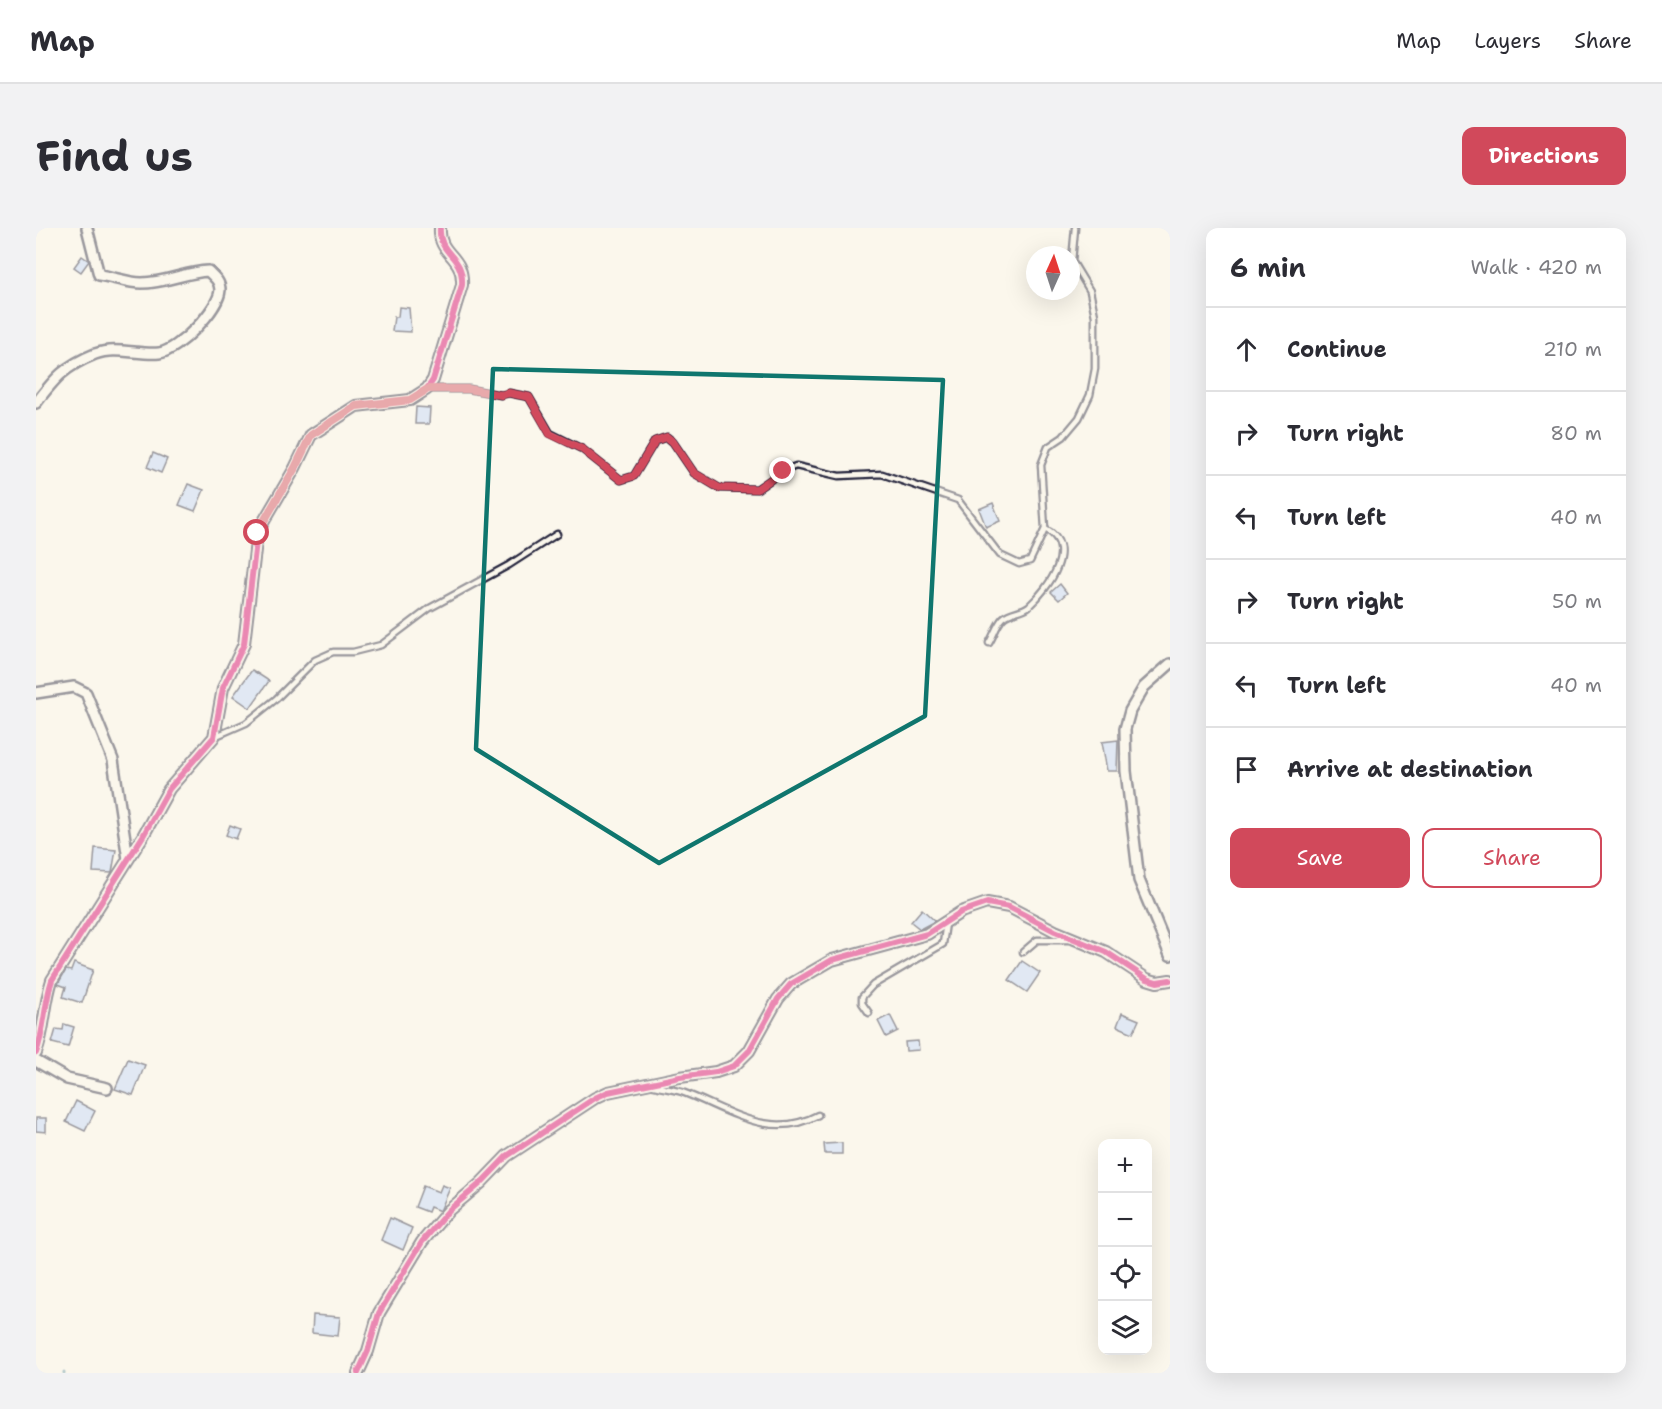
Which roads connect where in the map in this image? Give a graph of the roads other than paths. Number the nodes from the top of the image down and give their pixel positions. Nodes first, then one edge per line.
1 (87, 228) edge
2 (440, 228) edge
3 (1074, 228) edge
4 (428, 389) junction
5 (36, 403) edge
6 (1045, 529) junction
7 (557, 534) dead end
8 (989, 643) dead end
9 (1170, 664) edge
10 (36, 693) edge
11 (214, 737) junction
12 (128, 859) junction
13 (945, 923) junction
14 (1077, 939) junction
15 (1023, 952) dead end
16 (1170, 956) edge
17 (1170, 980) edge
18 (869, 1013) dead end
19 (36, 1053) edge
20 (36, 1061) edge
21 (648, 1085) junction
22 (107, 1088) dead end
23 (818, 1115) dead end
24 (358, 1373) edge

1 - 5 street
2 - 4 street
3 - 6 lane
4 - 6 lane
4 - 11 street
6 - 8 lane
7 - 11 lane
9 - 16 street
10 - 12 street
11 - 12 street
12 - 19 street
13 - 14 street
13 - 18 lane
13 - 21 street
14 - 15 lane
14 - 17 street
20 - 22 street
21 - 23 lane
21 - 24 street

